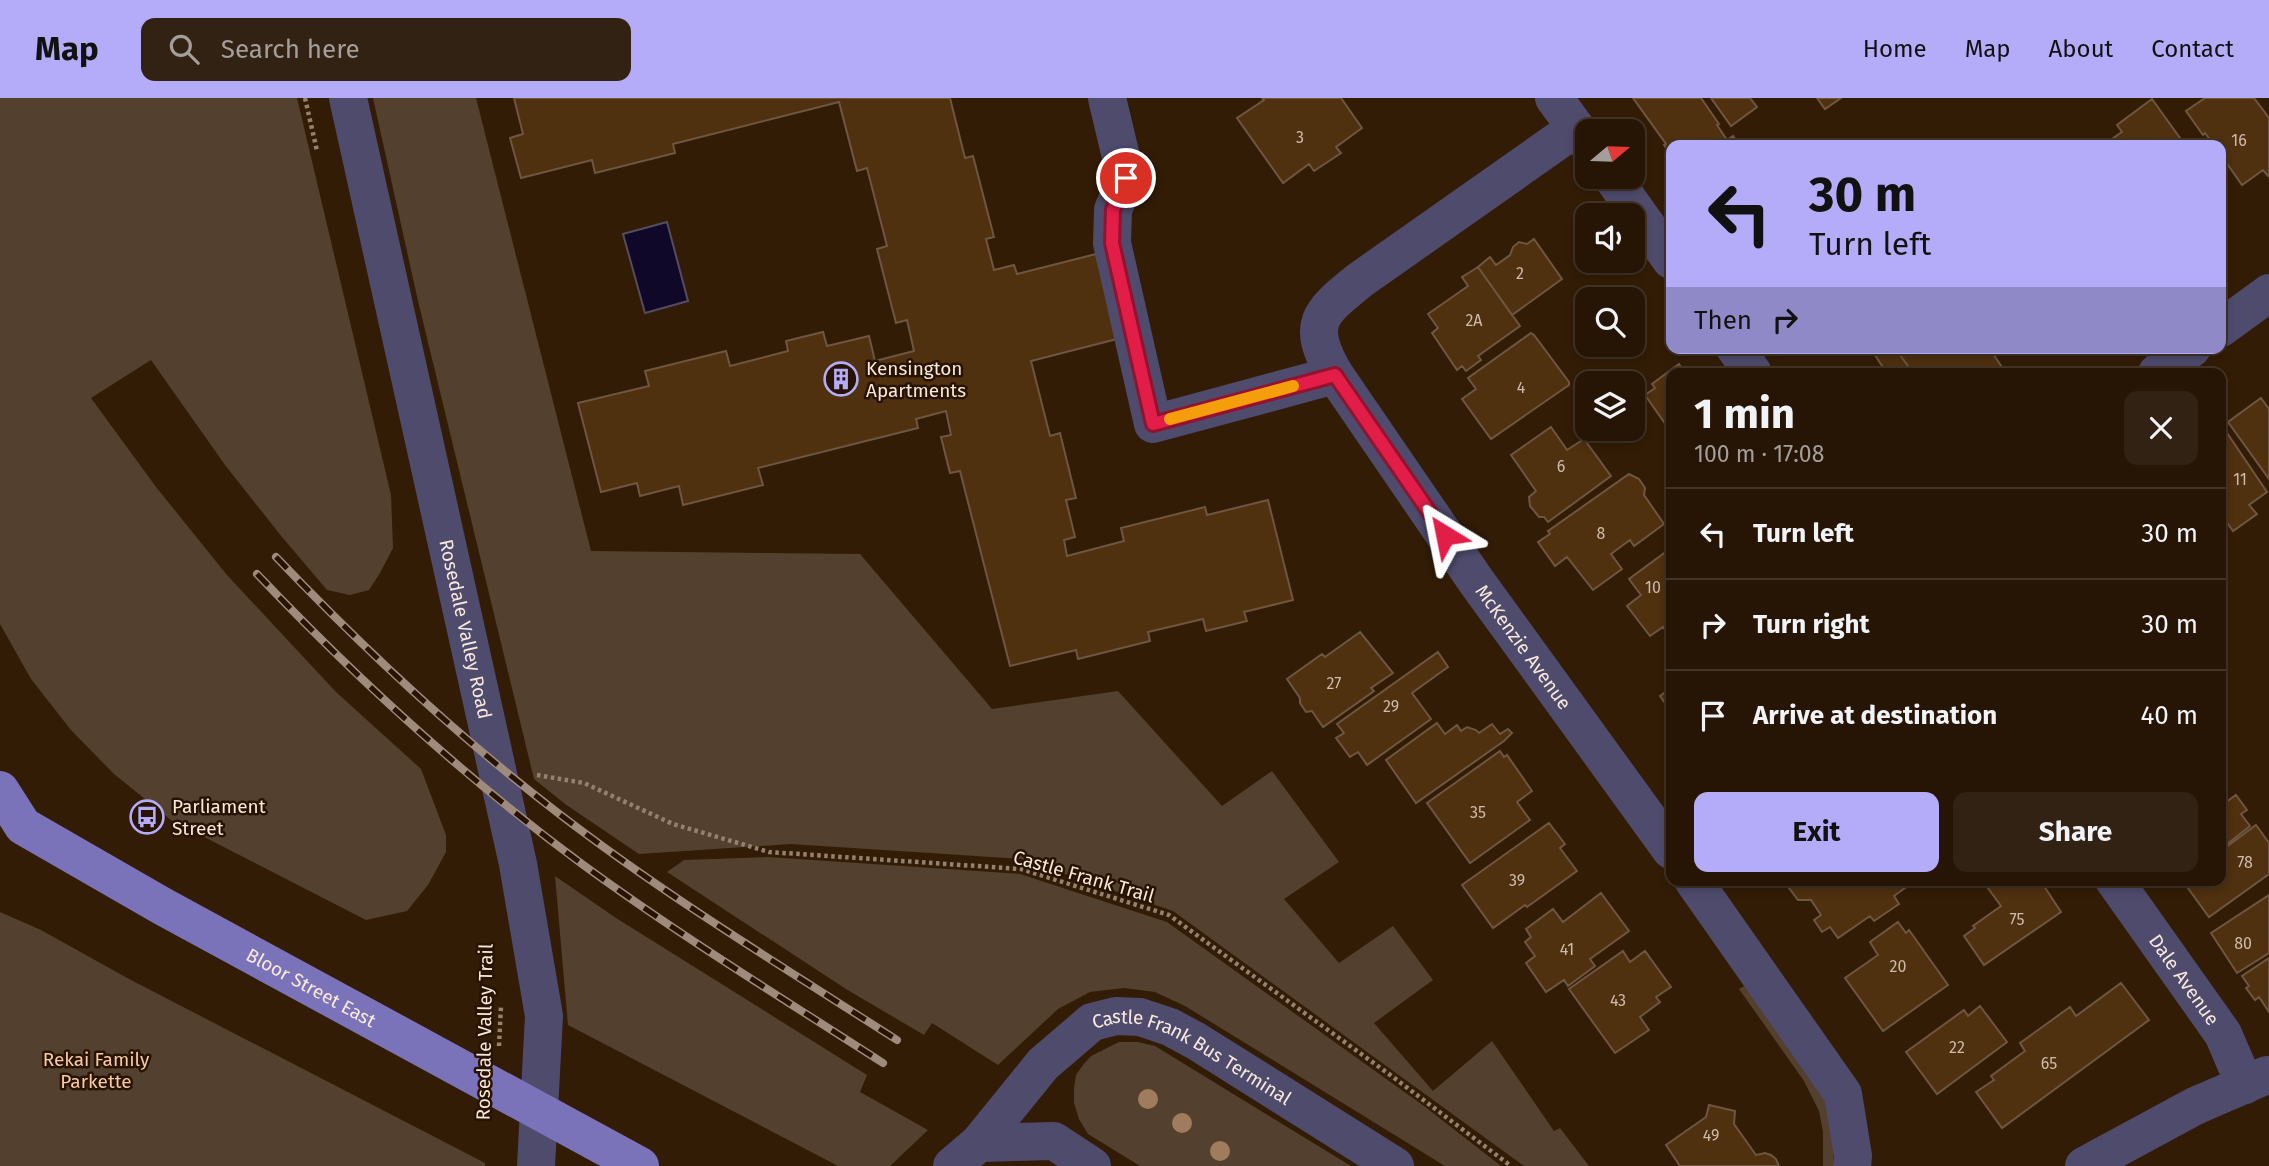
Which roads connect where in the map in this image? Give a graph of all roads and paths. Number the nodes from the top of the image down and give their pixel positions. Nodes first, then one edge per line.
1 (348, 98) edge
2 (1107, 98) edge
3 (1573, 123) edge
4 (1621, 189) edge
5 (1666, 253) edge
6 (2269, 293) edge
7 (2226, 324) edge
8 (2184, 354) edge
9 (2164, 368) edge
10 (1335, 375) junction
11 (497, 768) junction
12 (0, 790) edge
13 (12, 826) edge
14 (1666, 843) edge
15 (1697, 886) edge
16 (2118, 886) edge
17 (501, 993) dead end
18 (499, 1046) dead end
19 (2257, 1080) edge
20 (966, 1154) edge
21 (537, 1166) edge
22 (640, 1166) edge
23 (1092, 1166) edge
24 (1395, 1166) edge
25 (1511, 1166) edge
26 (1852, 1166) edge
27 (2084, 1166) edge

1 - 11 street, Rosedale Valley Road
2 - 10 street
3 - 10 street, McKenzie Avenue
4 - 5 street
6 - 7 street
8 - 9 street
10 - 14 street, McKenzie Avenue
11 - 21 street, Rosedale Valley Road
11 - 25 path, Castle Frank Trail
12 - 13 main road, Bloor Street East
13 - 22 main road, Bloor Street East
15 - 26 street
16 - 19 street, Dale Avenue
17 - 18 path, Rosedale Valley Trail
19 - 27 street
20 - 23 street, Castle Frank Bus Terminal
20 - 24 street, Castle Frank Bus Terminal

